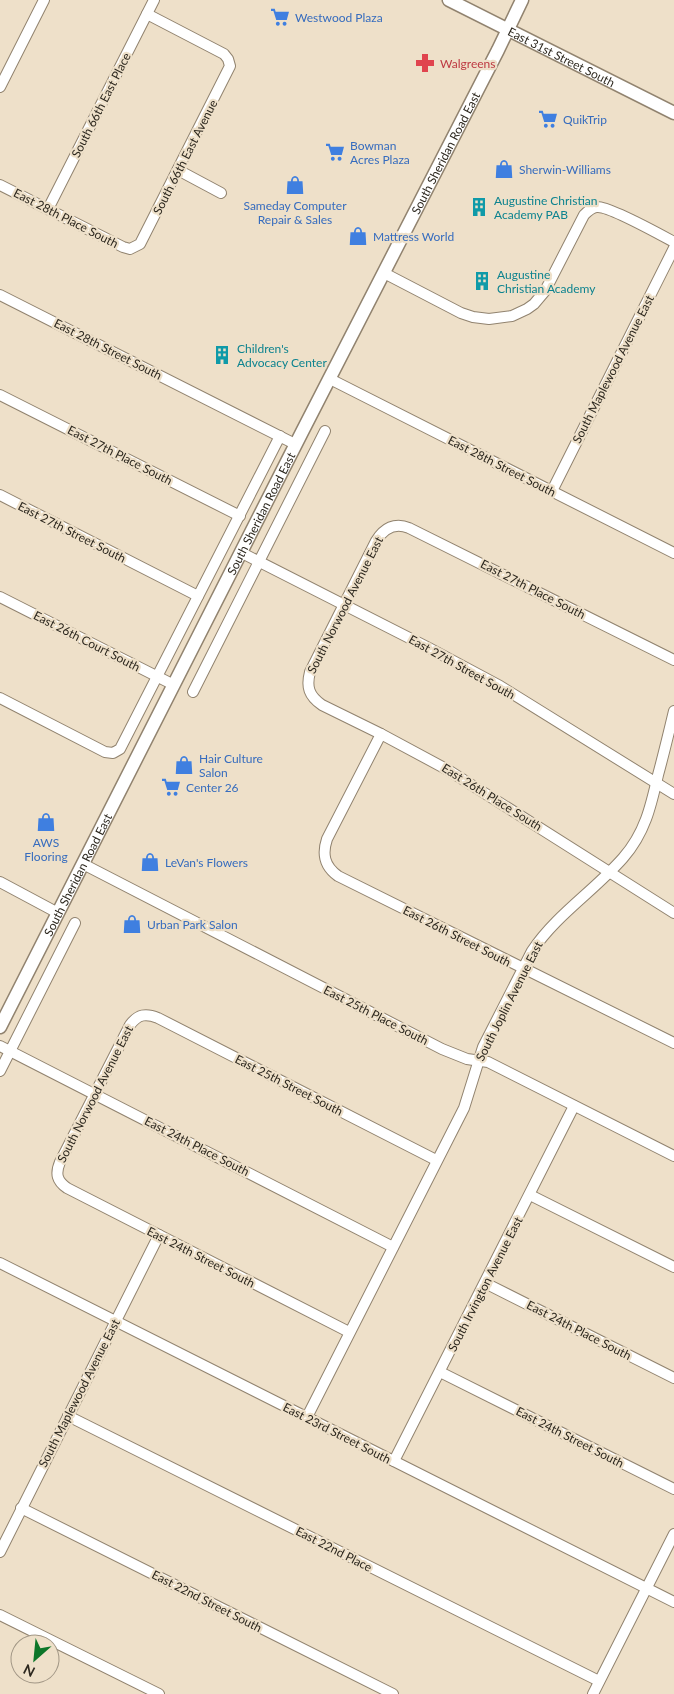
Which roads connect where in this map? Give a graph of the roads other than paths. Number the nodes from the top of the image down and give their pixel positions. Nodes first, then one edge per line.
1 (44, 0) edge
2 (154, 0) edge
3 (449, 0) edge
4 (522, 0) edge
5 (147, 14) junction
6 (508, 29) junction
7 (1, 81) edge
8 (674, 114) edge
9 (178, 170) junction
10 (0, 185) edge
11 (222, 192) dead end
12 (48, 209) junction
13 (674, 242) edge
14 (133, 248) joint
15 (674, 248) edge
16 (384, 274) junction
17 (0, 295) edge
18 (330, 379) junction
19 (0, 395) edge
20 (325, 431) dead end
21 (280, 436) junction
22 (295, 444) junction
23 (552, 491) junction
24 (0, 495) edge
25 (240, 516) junction
26 (390, 527) joint
27 (674, 552) edge
28 (242, 553) junction
29 (259, 562) junction
30 (198, 596) junction
31 (0, 597) edge
32 (343, 604) junction
33 (674, 660) edge
34 (157, 676) junction
35 (174, 685) junction
36 (308, 688) joint
37 (192, 692) dead end
38 (0, 698) edge
39 (674, 711) edge
40 (381, 734) junction
41 (656, 783) junction
42 (674, 794) edge
43 (83, 864) junction
44 (609, 871) junction
45 (0, 882) edge
46 (58, 912) junction
47 (674, 913) edge
48 (75, 923) dead end
49 (522, 969) junction
50 (141, 1015) joint
51 (0, 1027) edge
52 (674, 1043) edge
53 (0, 1046) edge
54 (10, 1051) junction
55 (478, 1060) junction
56 (0, 1071) edge
57 (95, 1094) junction
58 (574, 1106) junction
59 (674, 1156) edge
60 (436, 1160) junction
61 (57, 1177) joint
62 (530, 1195) junction
63 (159, 1235) junction
64 (393, 1247) junction
65 (0, 1263) edge
66 (674, 1267) edge
67 (484, 1283) junction
68 (115, 1322) junction
69 (349, 1332) junction
70 (440, 1372) junction
71 (674, 1378) edge
72 (68, 1416) junction
73 (307, 1417) junction
74 (394, 1461) junction
75 (674, 1489) edge
76 (21, 1508) junction
77 (674, 1534) edge
78 (0, 1552) edge
79 (647, 1588) junction
80 (674, 1602) edge
81 (0, 1615) edge
82 (599, 1681) junction
83 (159, 1694) edge
84 (393, 1694) edge
85 (593, 1694) edge

1 - 7 street
2 - 5 street, South 66th East Place
3 - 6 main road, East 31st Street South
4 - 6 main road, South Sheridan Road East
5 - 9 street, South 66th East Avenue
5 - 12 street, South 66th East Place
6 - 8 main road, East 31st Street South
6 - 16 main road, South Sheridan Road East
9 - 11 street
9 - 14 street, South 66th East Avenue
10 - 12 street, East 28th Place South
12 - 14 street, East 28th Place South
13 - 16 street
15 - 23 street, South Maplewood Avenue East
16 - 18 main road, South Sheridan Road East
17 - 21 street, East 28th Street South
18 - 22 main road, South Sheridan Road East
18 - 23 street, East 28th Street South
19 - 25 street, East 27th Place South
20 - 29 street, South Sheridan Road East
21 - 22 street, East 28th Street South
21 - 25 street, South Sheridan Road East
22 - 28 main road, South Sheridan Road East
23 - 27 street, East 28th Street South
24 - 30 street, East 27th Street South
25 - 30 street, South Sheridan Road East
26 - 32 street, South Norwood Avenue East
26 - 33 street, East 27th Place South
28 - 29 street, East 27th Street South
28 - 35 main road, South Sheridan Road East
29 - 32 street, East 27th Street South
29 - 37 street, South Sheridan Road East
30 - 34 street, South Sheridan Road East
31 - 34 street, East 26th Court South
32 - 36 street, South Norwood Avenue East
32 - 41 street, East 27th Street South
34 - 35 street, East 26th Court South
34 - 38 street, South Sheridan Road East
35 - 43 main road, South Sheridan Road East
36 - 40 street, East 26th Place South
39 - 41 street, South Joplin Avenue East
40 - 44 street, East 26th Place South
40 - 49 street, East 26th Street South
41 - 42 street, East 27th Street South
41 - 44 street, South Joplin Avenue East
43 - 46 main road, South Sheridan Road East
43 - 55 street, East 25th Place South
44 - 47 street, East 26th Place South
44 - 49 street, South Joplin Avenue East
45 - 46 street
46 - 51 main road, South Sheridan Road East
48 - 54 street, South Sheridan Road East
49 - 52 street, East 26th Street South
49 - 55 street, South Joplin Avenue East
50 - 57 street, South Norwood Avenue East
50 - 60 street, East 25th Street South
53 - 54 street, East 24th Place South
54 - 56 street, South Sheridan Road East
54 - 57 street, East 24th Place South
55 - 58 street, East 25th Place South
55 - 60 street, South Joplin Avenue East
57 - 61 street, South Norwood Avenue East
57 - 64 street, East 24th Place South
58 - 59 street, East 25th Place South
58 - 62 street, South Irvington Avenue East
60 - 64 street, South Joplin Avenue East
61 - 63 street, East 24th Street South
62 - 66 street
62 - 67 street, South Irvington Avenue East
63 - 68 street, South Maplewood Avenue East
63 - 69 street, East 24th Street South
64 - 69 street, South Joplin Avenue East
65 - 68 street, East 23rd Street South
67 - 70 street, South Irvington Avenue East
67 - 71 street, East 24th Place South
68 - 72 street, South Maplewood Avenue East
68 - 73 street, East 23rd Street South
69 - 73 street, South Joplin Avenue East
70 - 74 street, South Irvington Avenue East
70 - 75 street, East 24th Street South
72 - 76 street, South Maplewood Avenue East
72 - 82 street, East 22nd Place
73 - 74 street, East 23rd Street South
74 - 79 street, East 23rd Street South
76 - 78 street, South Maplewood Avenue East
76 - 84 street, East 22nd Street South
77 - 79 street
79 - 80 street, East 23rd Street South
79 - 82 street
81 - 83 street
82 - 85 street

